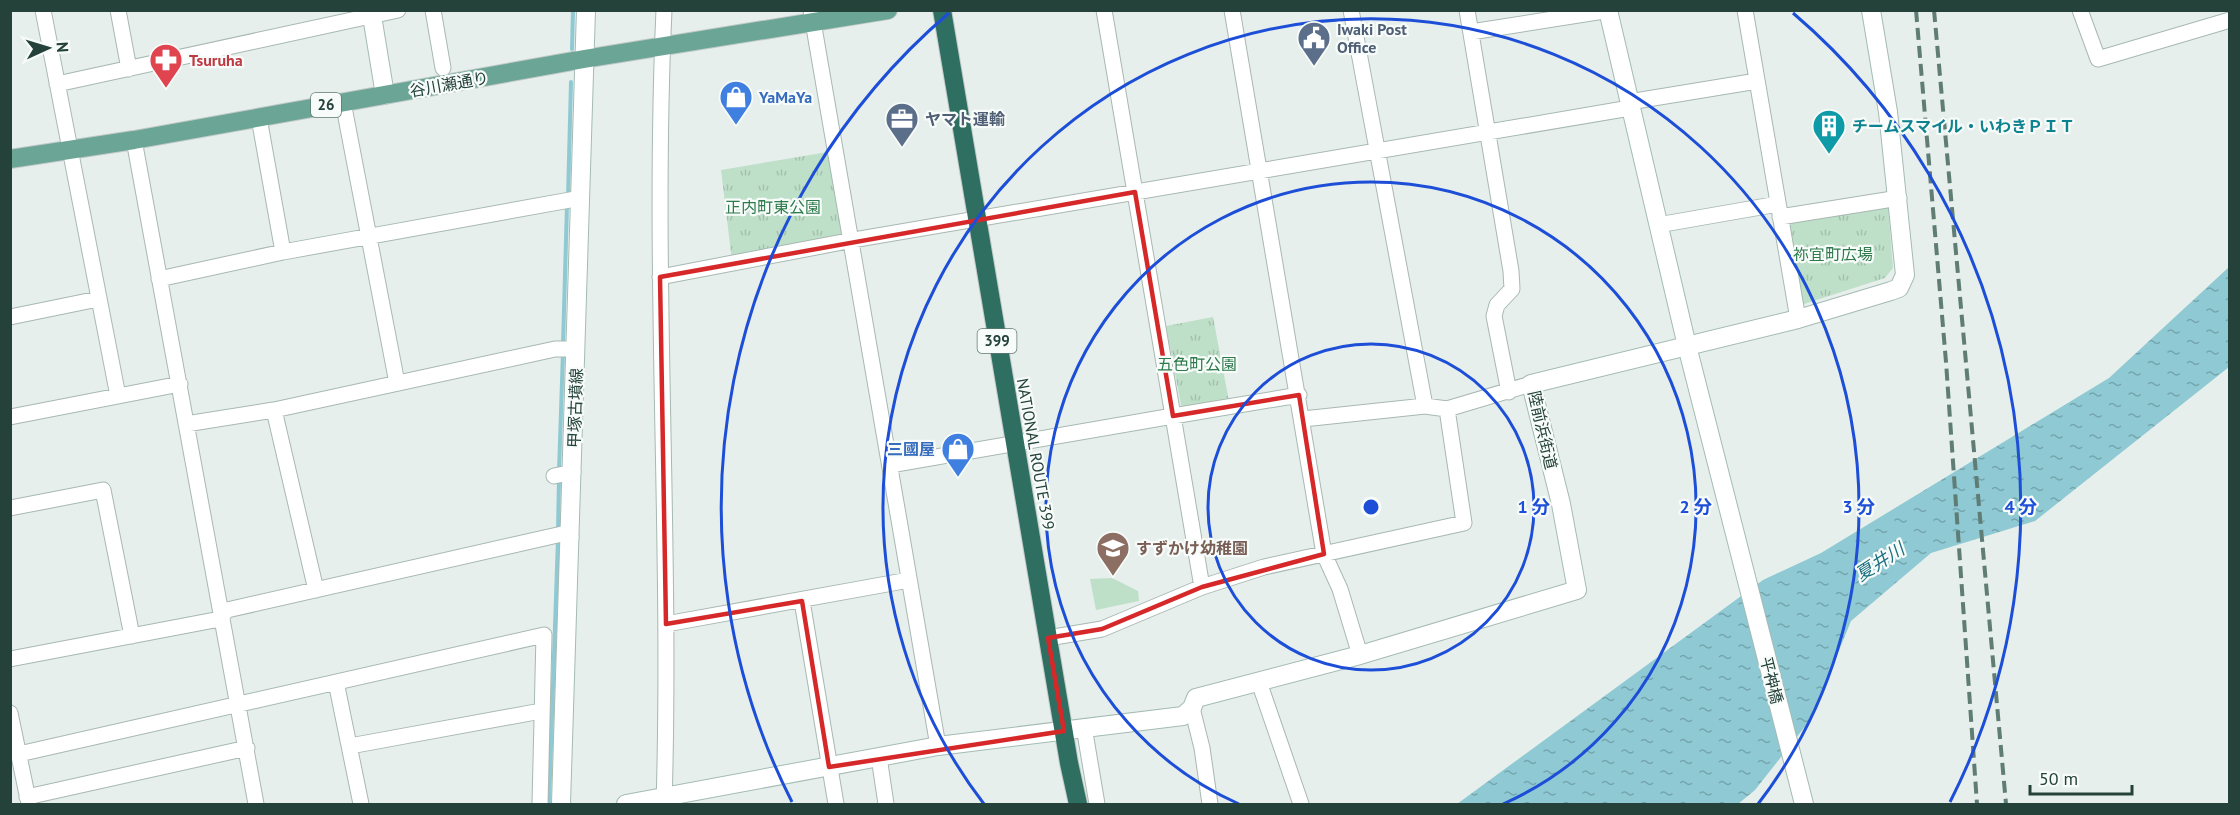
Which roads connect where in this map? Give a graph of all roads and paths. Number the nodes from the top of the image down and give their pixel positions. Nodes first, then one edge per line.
1 (43, 10) edge
2 (118, 10) edge
3 (398, 10) edge
4 (433, 10) edge
5 (586, 10) edge
6 (664, 10) edge
7 (888, 10) edge
8 (942, 10) edge
9 (1104, 10) edge
10 (1232, 10) edge
11 (1351, 10) edge
12 (1467, 10) edge
13 (1746, 10) edge
14 (1871, 10) edge
15 (2080, 10) edge
16 (1609, 11) edge
17 (371, 13) edge
18 (812, 17) edge
19 (2229, 20) edge
20 (1471, 32) junction
21 (663, 49) junction
22 (584, 60) junction
23 (443, 68) dead end
24 (129, 69) junction
25 (1757, 81) junction
26 (57, 84) junction
27 (385, 95) junction
28 (343, 102) junction
29 (1629, 105) junction
30 (259, 118) junction
31 (1487, 132) junction
32 (134, 140) junction
33 (68, 149) junction
34 (1377, 152) junction
35 (10, 159) edge
36 (1259, 171) junction
37 (1135, 192) junction
38 (1899, 198) junction
39 (571, 200) junction
40 (1779, 210) junction
41 (976, 219) junction
42 (1658, 225) junction
43 (367, 237) junction
44 (853, 240) junction
45 (283, 252) junction
46 (660, 277) junction
47 (159, 279) junction
48 (98, 299) junction
49 (10, 317) edge
50 (1798, 319) junction
51 (1687, 346) junction
52 (567, 349) junction
53 (397, 383) junction
54 (180, 384) junction
55 (1531, 384) junction
56 (1509, 392) junction
57 (1299, 395) junction
58 (118, 396) junction
59 (1425, 406) junction
60 (274, 410) junction
61 (1447, 410) junction
62 (1173, 416) junction
63 (10, 417) edge
64 (1303, 419) junction
65 (186, 424) junction
66 (1016, 445) junction
67 (890, 465) junction
68 (573, 472) junction
69 (554, 476) dead end
70 (10, 508) edge
71 (562, 536) junction
72 (1324, 554) junction
73 (909, 580) junction
74 (1202, 587) junction
75 (316, 590) junction
76 (802, 601) junction
77 (220, 619) junction
78 (666, 624) junction
79 (132, 636) junction
80 (1048, 638) junction
81 (1360, 655) junction
82 (10, 659) edge
83 (336, 682) junction
84 (1259, 682) junction
85 (551, 699) junction
86 (237, 705) junction
87 (1192, 708) junction
88 (10, 713) edge
89 (1084, 727) junction
90 (1064, 731) junction
91 (350, 746) junction
92 (939, 746) junction
93 (247, 748) junction
94 (19, 754) junction
95 (879, 757) junction
96 (829, 767) junction
97 (28, 801) edge
98 (664, 801) edge
99 (256, 804) edge
100 (361, 804) edge
101 (540, 804) edge
102 (561, 804) edge
103 (626, 804) edge
104 (836, 804) edge
105 (886, 804) edge
106 (1078, 804) edge
107 (1097, 804) edge
108 (1210, 804) edge
109 (1301, 804) edge
110 (1804, 804) edge

1 - 26 street
2 - 24 street
3 - 17 street
4 - 23 street
5 - 22 street, 甲塚古墳線
6 - 21 street
7 - 18 main road, 谷川瀬通り / 26
8 - 41 highway, NATIONAL ROUTE 399 / 399
9 - 37 street
10 - 36 street
11 - 34 street
12 - 20 street
13 - 25 street
14 - 38 street, 陸前浜街道
15 - 19 street
16 - 20 street
16 - 29 street
17 - 24 street
17 - 27 street
18 - 21 main road, 谷川瀬通り / 26
18 - 44 street
20 - 31 street
21 - 22 main road, 谷川瀬通り / 26
21 - 46 street
22 - 27 main road, 谷川瀬通り / 26
22 - 39 street, 甲塚古墳線
24 - 26 street
25 - 29 street
25 - 40 street
26 - 33 street
27 - 28 main road, 谷川瀬通り / 26
28 - 30 main road, 谷川瀬通り / 26
28 - 43 street
29 - 31 street
29 - 42 street
30 - 32 main road, 谷川瀬通り / 26
30 - 45 street
31 - 34 street
31 - 56 street
32 - 33 main road, 谷川瀬通り / 26
32 - 47 street
33 - 35 main road, 谷川瀬通り / 26
33 - 48 street
34 - 36 street
34 - 59 street
36 - 37 street
36 - 57 street
37 - 41 street
37 - 62 street
38 - 40 street
38 - 50 street, 陸前浜街道
39 - 43 street
39 - 52 street, 甲塚古墳線
40 - 42 street
40 - 50 street
41 - 44 street
41 - 66 highway, NATIONAL ROUTE 399 / 399
42 - 51 street
43 - 45 street
43 - 53 street
44 - 46 street
44 - 67 street
45 - 47 street
46 - 78 street
47 - 54 street
48 - 49 street
48 - 58 street
50 - 51 street, 陸前浜街道
51 - 55 street, 陸前浜街道
51 - 110 street, 平神橋
52 - 53 street
52 - 68 street, 甲塚古墳線
53 - 60 street
54 - 58 street
54 - 65 street
55 - 56 street
55 - 81 street, 陸前浜街道
56 - 61 street
57 - 62 street
57 - 64 street
58 - 63 street
59 - 61 street
59 - 64 street
60 - 65 street
60 - 75 street
61 - 72 street
62 - 66 street
62 - 74 street
64 - 72 street
65 - 77 street
66 - 67 street
66 - 80 highway, NATIONAL ROUTE 399 / 399
67 - 73 street
68 - 69 street
68 - 71 street, 甲塚古墳線
70 - 79 street
71 - 75 street
71 - 85 street, 甲塚古墳線
72 - 74 street
72 - 81 street
73 - 76 street
73 - 92 street
74 - 80 street
75 - 77 street
76 - 78 street
76 - 96 street
77 - 79 street
77 - 86 street
78 - 98 street
79 - 82 street
80 - 90 highway, NATIONAL ROUTE 399 / 399
81 - 84 street, 陸前浜街道
83 - 85 street
83 - 86 street
83 - 91 street
84 - 87 street, 陸前浜街道
84 - 109 street
85 - 91 street
85 - 101 street
85 - 102 street, 甲塚古墳線
86 - 93 street
86 - 94 street
87 - 89 street
87 - 108 street
88 - 94 street
89 - 90 street
89 - 107 street
90 - 92 street
90 - 106 highway, NATIONAL ROUTE 399 / 399
91 - 100 street
92 - 95 street
93 - 97 street
93 - 99 street
94 - 97 street
95 - 96 street
95 - 105 street
96 - 98 street
96 - 104 street
98 - 103 street

